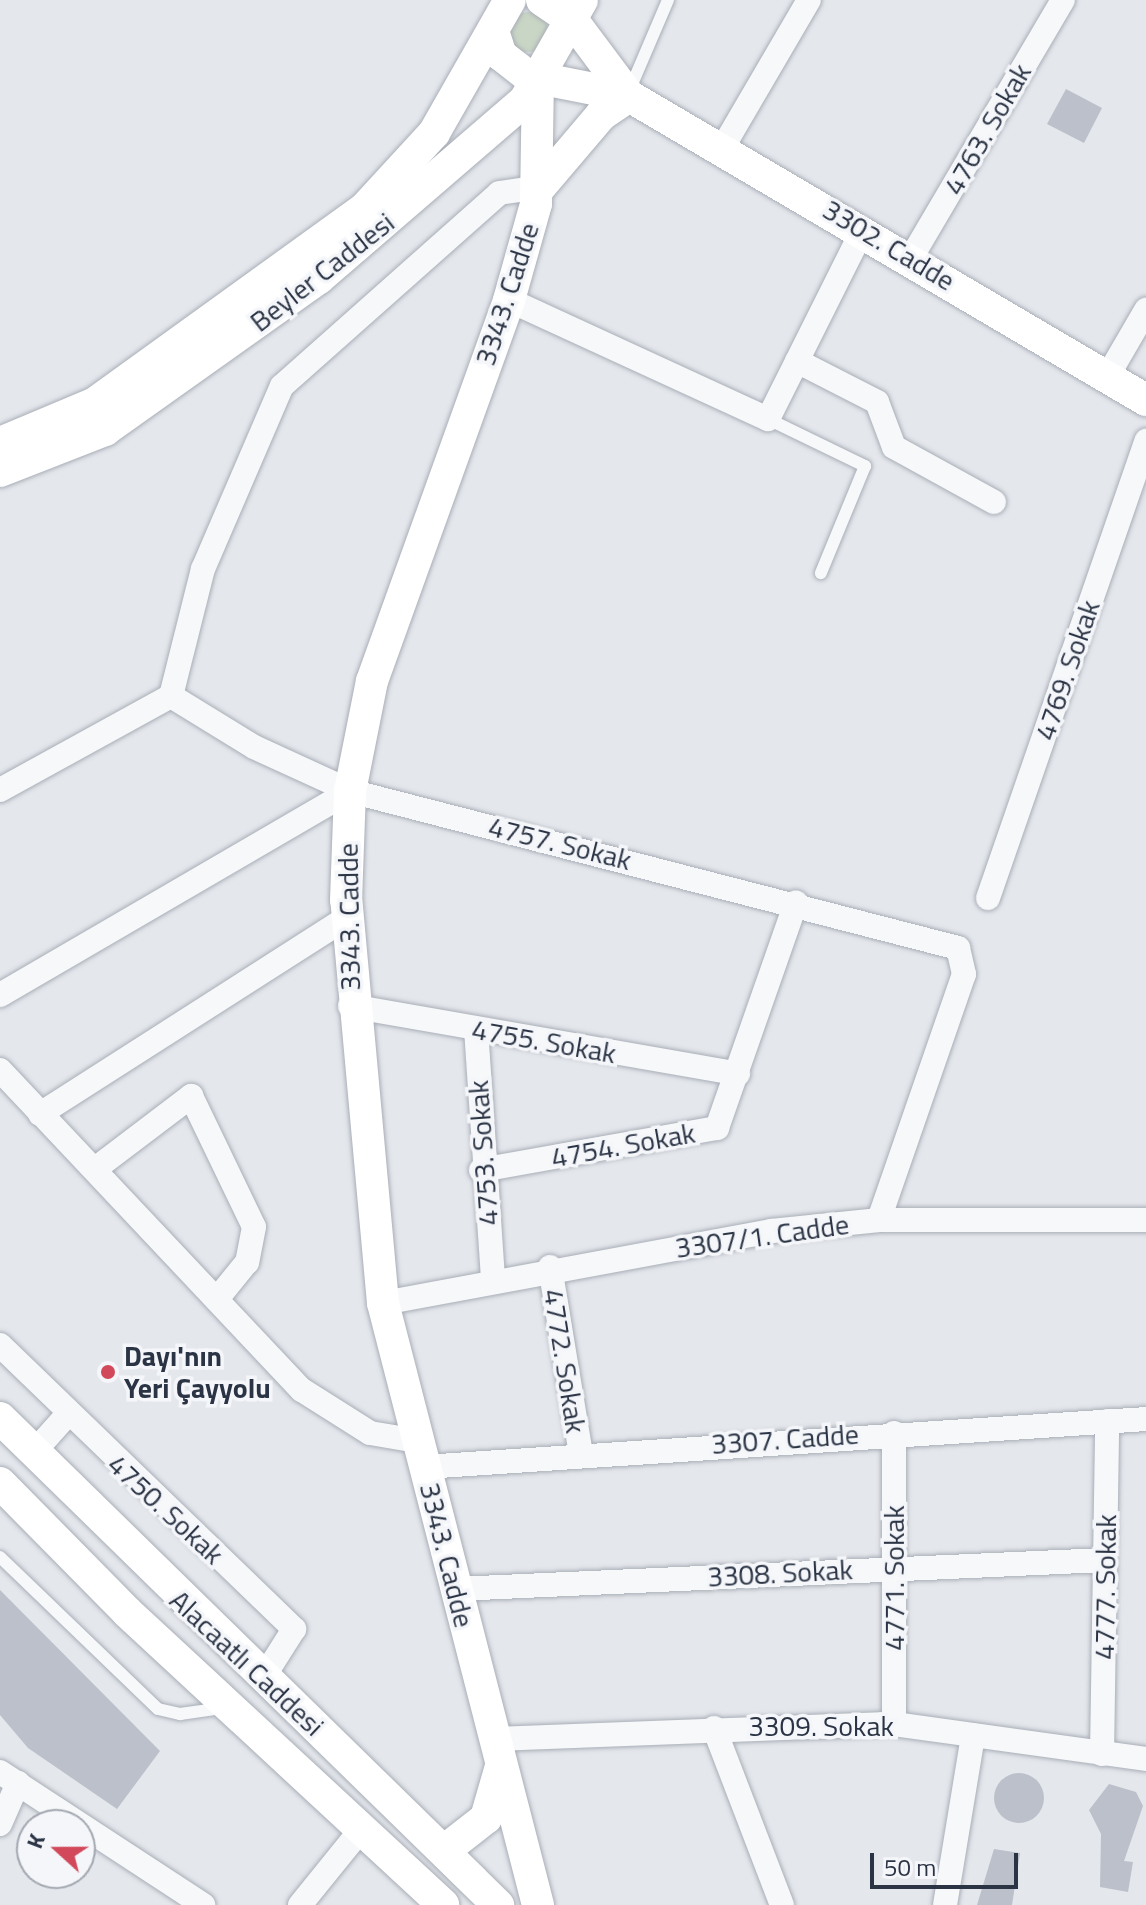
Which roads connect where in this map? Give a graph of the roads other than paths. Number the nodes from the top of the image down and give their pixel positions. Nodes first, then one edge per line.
1 (542, 0) edge
2 (668, 0) edge
3 (809, 0) edge
4 (1063, 0) edge
5 (510, 1) edge
6 (578, 10) edge
7 (493, 31) junction
8 (538, 81) junction
9 (629, 96) junction
10 (723, 147) junction
11 (540, 187) junction
12 (863, 229) junction
13 (911, 258) junction
14 (509, 300) junction
15 (1146, 310) edge
16 (797, 361) junction
17 (1107, 377) junction
18 (1146, 400) edge
19 (768, 419) junction
20 (1146, 441) edge
21 (0, 443) edge
22 (0, 471) edge
23 (994, 502) dead end
24 (821, 573) dead end
25 (171, 696) junction
26 (0, 790) edge
27 (350, 791) junction
28 (988, 898) dead end
29 (796, 902) junction
30 (346, 918) junction
31 (0, 995) edge
32 (350, 1006) junction
33 (476, 1029) junction
34 (0, 1070) edge
35 (738, 1074) junction
36 (40, 1114) junction
37 (95, 1169) junction
38 (481, 1170) junction
39 (879, 1220) junction
40 (1146, 1220) edge
41 (550, 1267) junction
42 (493, 1277) junction
43 (217, 1299) junction
44 (383, 1303) junction
45 (0, 1345) edge
46 (67, 1415) junction
47 (0, 1418) edge
48 (1146, 1419) edge
49 (1107, 1421) junction
50 (894, 1433) junction
51 (33, 1453) junction
52 (421, 1454) junction
53 (581, 1455) junction
54 (0, 1483) edge
55 (0, 1557) edge
56 (1105, 1560) junction
57 (894, 1567) junction
58 (456, 1589) junction
59 (263, 1678) junction
60 (228, 1707) junction
61 (894, 1724) junction
62 (714, 1728) junction
63 (973, 1735) junction
64 (498, 1752) junction
65 (1102, 1754) junction
66 (1146, 1759) edge
67 (9, 1778) edge
68 (0, 1824) edge
69 (360, 1831) junction
70 (445, 1850) junction
71 (203, 1905) edge
72 (300, 1905) edge
73 (443, 1905) edge
74 (498, 1905) edge
75 (538, 1905) edge
76 (782, 1905) edge
77 (945, 1905) edge

1 - 6 street, 3302. Cadde
2 - 9 lane
3 - 10 street
4 - 13 street, 4763. Sokak
5 - 7 street, Beyler Caddesi
6 - 8 street, Beyler Caddesi
6 - 9 street, 3302. Cadde
7 - 8 street
7 - 21 street, Beyler Caddesi
8 - 9 street, 3302. Cadde
8 - 11 street, 3343. Cadde
8 - 22 street, Beyler Caddesi
9 - 10 street, 3302. Cadde
9 - 11 street
10 - 12 street, 3302. Cadde
11 - 14 street, 3343. Cadde
11 - 25 street
12 - 13 street, 3302. Cadde
12 - 16 street
13 - 17 street, 3302. Cadde
14 - 19 street
14 - 27 street, 3343. Cadde
15 - 17 street
16 - 19 street
16 - 23 street
17 - 18 street, 3302. Cadde
19 - 24 lane
20 - 28 street, 4769. Sokak
25 - 26 street
25 - 27 street, 4757. Sokak
27 - 29 street, 4757. Sokak
27 - 30 street, 3343. Cadde
27 - 31 street
29 - 35 street, 4754. Sokak
29 - 39 street, 4757. Sokak
30 - 32 street, 3343. Cadde
30 - 36 street
32 - 33 street, 4755. Sokak
32 - 44 street, 3343. Cadde
33 - 35 street, 4755. Sokak
33 - 38 street, 4753. Sokak
34 - 36 street
35 - 38 street, 4754. Sokak
36 - 37 street
37 - 43 street
37 - 43 street
38 - 42 street, 4753. Sokak
39 - 40 street, 3307/1. Cadde
39 - 41 street, 3307/1. Cadde
41 - 42 street, 3307/1. Cadde
41 - 53 street, 4772. Sokak
42 - 44 street, 3307/1. Cadde
43 - 52 street
44 - 52 street, 3343. Cadde
45 - 46 street, 4750. Sokak
46 - 51 street
46 - 59 street, 4750. Sokak
47 - 51 street, Alacaatlı Caddesi
48 - 49 street, 3307. Cadde
49 - 50 street, 3307. Cadde
49 - 56 street, 4777. Sokak
50 - 53 street, 3307. Cadde
50 - 57 street, 4771. Sokak
51 - 59 street, Alacaatlı Caddesi
52 - 53 street, 3307. Cadde
52 - 58 street, 3343. Cadde
54 - 60 street, Alacaatlı Caddesi
55 - 60 lane
56 - 57 street, 3308. Sokak
56 - 65 street, 4777. Sokak
57 - 58 street, 3308. Sokak
57 - 61 street, 4771. Sokak
58 - 64 street, 3343. Cadde
59 - 70 street, Alacaatlı Caddesi
60 - 69 street, Alacaatlı Caddesi
61 - 62 street, 3309. Sokak
61 - 63 street, 3309. Sokak
62 - 64 street, 3309. Sokak
62 - 76 street
63 - 65 street, 3309. Sokak
63 - 77 street
64 - 70 street
64 - 75 street, 3343. Cadde
65 - 66 street, 3309. Sokak
67 - 68 street
67 - 71 street
69 - 72 street
69 - 73 street, Alacaatlı Caddesi
70 - 74 street, Alacaatlı Caddesi

